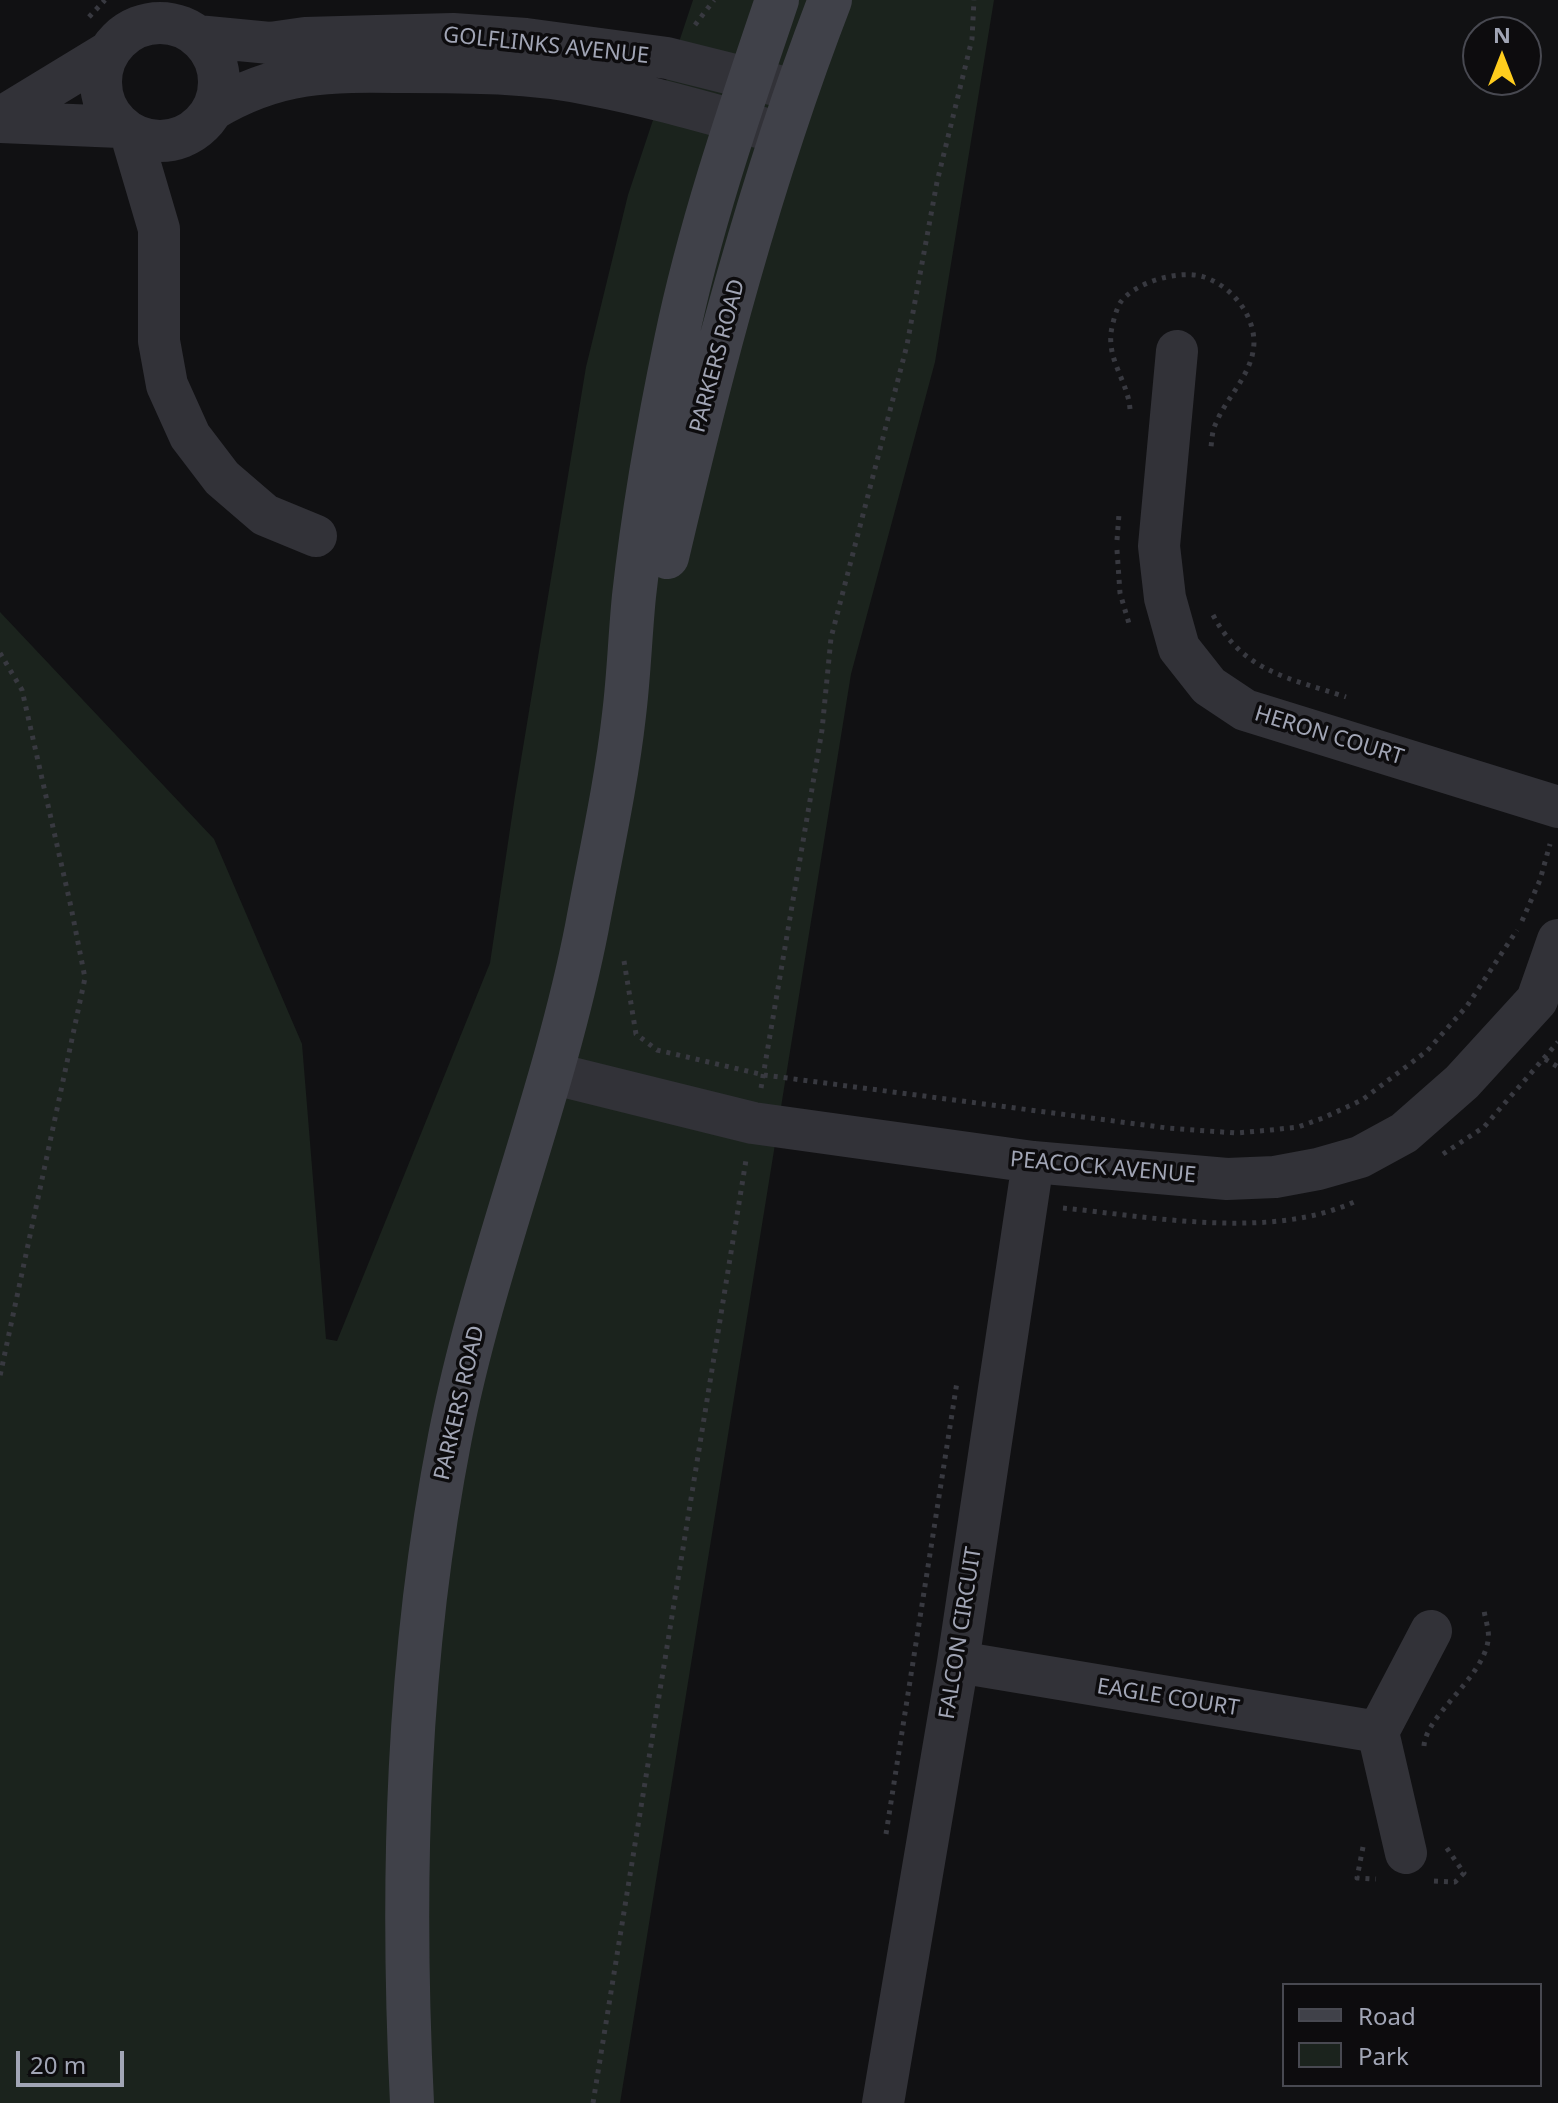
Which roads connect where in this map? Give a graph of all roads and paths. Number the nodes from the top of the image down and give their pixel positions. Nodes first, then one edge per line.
1 (777, 0) edge
2 (830, 0) edge
3 (974, 0) edge
4 (184, 21) edge
5 (123, 28) edge
6 (750, 78) junction
7 (795, 90) junction
8 (0, 120) edge
9 (203, 120) junction
10 (737, 121) junction
11 (126, 130) junction
12 (780, 133) junction
13 (159, 229) junction
14 (1177, 351) dead end
15 (1130, 413) dead end
16 (1210, 453) dead end
17 (1121, 501) dead end
18 (316, 536) dead end
19 (1209, 603) dead end
20 (1135, 639) dead end
21 (0, 653) edge
22 (1353, 699) dead end
23 (624, 718) junction
24 (1553, 830) edge
25 (1535, 841) dead end
26 (1558, 940) edge
27 (624, 961) dead end
28 (1547, 1008) edge
29 (1545, 1059) dead end
30 (1558, 1067) edge
31 (551, 1073) junction
32 (764, 1075) junction
33 (753, 1123) junction
34 (1033, 1162) junction
35 (959, 1369) dead end
36 (0, 1376) edge
37 (1484, 1610) dead end
38 (1431, 1631) dead end
39 (958, 1662) junction
40 (1378, 1732) junction
41 (1424, 1757) dead end
42 (1365, 1835) dead end
43 (884, 1842) dead end
44 (1413, 1864) junction
45 (412, 2103) edge
46 (593, 2103) edge
47 (883, 2103) edge

1 - 6 main road, PARKERS ROAD
2 - 7 main road, PARKERS ROAD
3 - 32 path
4 - 5 street
4 - 6 street, GOLFLINKS AVENUE
4 - 9 street
5 - 8 street
5 - 11 street
6 - 7 street, GOLFLINKS AVENUE
6 - 10 main road, PARKERS ROAD
7 - 12 main road, PARKERS ROAD
8 - 11 street
9 - 10 street, GOLFLINKS AVENUE
9 - 11 street
9 - 13 street
10 - 12 street, GOLFLINKS AVENUE
10 - 23 main road, PARKERS ROAD
11 - 13 street
12 - 23 main road, PARKERS ROAD
13 - 18 street
14 - 24 street, HERON COURT
15 - 16 path
17 - 20 path
19 - 22 path
21 - 36 path
23 - 31 main road, PARKERS ROAD
24 - 25 path
24 - 32 path
26 - 28 street, PEACOCK AVENUE
27 - 32 path
28 - 34 street, PEACOCK AVENUE
29 - 30 path
31 - 33 street, PEACOCK AVENUE
31 - 45 main road, PARKERS ROAD
32 - 33 path
33 - 34 street, PEACOCK AVENUE
33 - 46 path
34 - 39 street, FALCON CIRCUIT
35 - 43 path
37 - 41 path
38 - 40 street
39 - 40 street, EAGLE COURT
39 - 47 street, FALCON CIRCUIT
40 - 44 street
42 - 44 path
44 - 44 path

